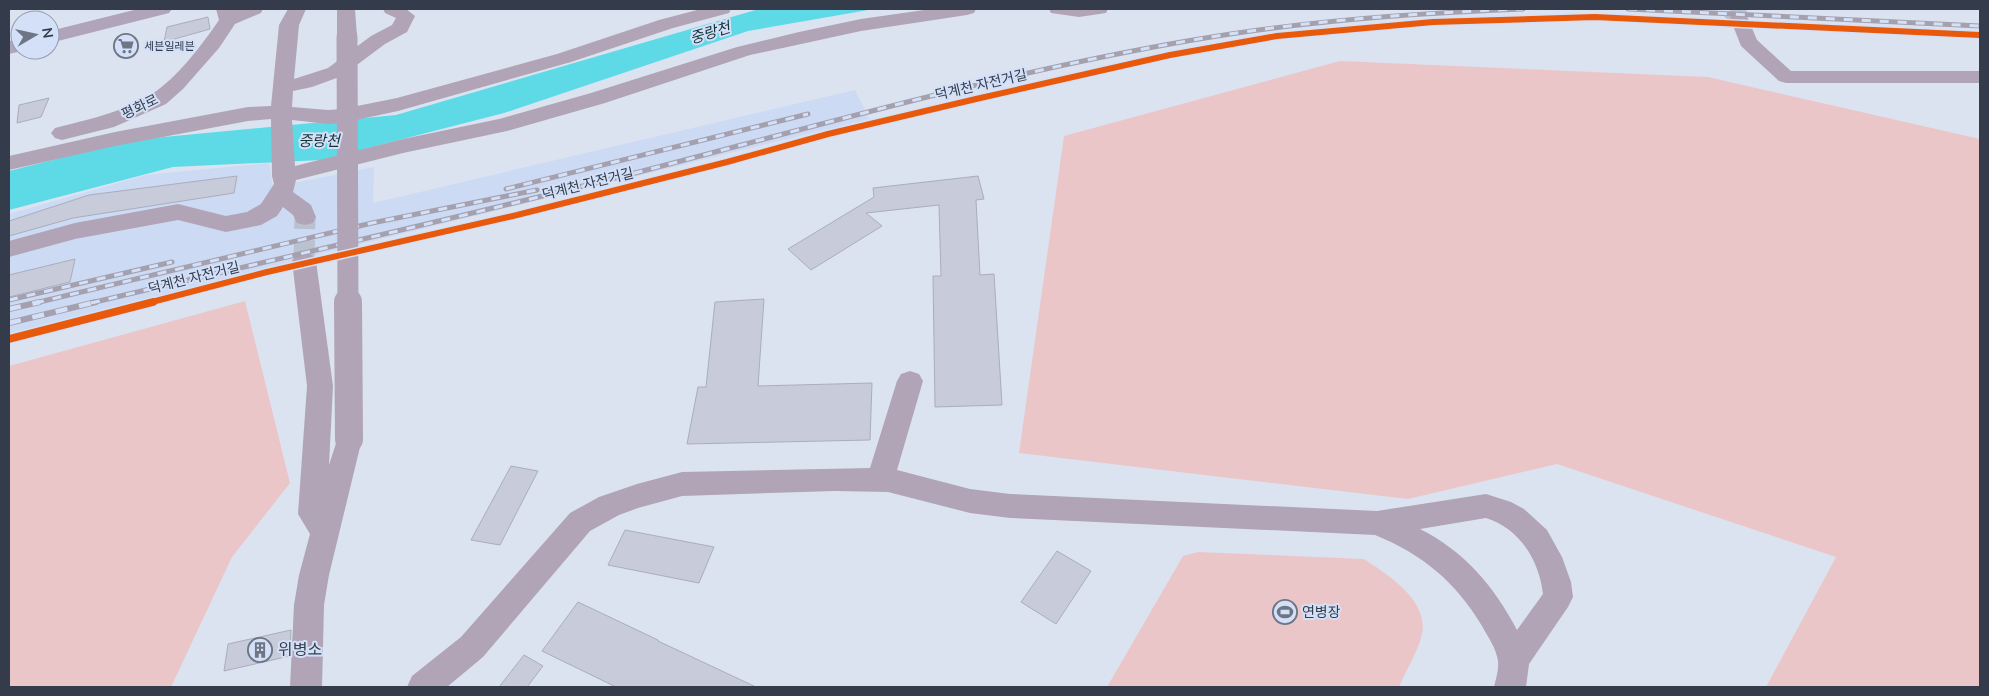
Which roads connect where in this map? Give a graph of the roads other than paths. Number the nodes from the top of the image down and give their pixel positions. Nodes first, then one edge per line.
1 (162, 9) edge
2 (254, 9) edge
3 (297, 9) edge
4 (392, 9) edge
5 (722, 9) edge
6 (967, 9) edge
7 (1058, 9) edge
8 (1100, 9) edge
9 (226, 14) edge
10 (347, 18) edge
11 (1738, 18) tunnel mouth
12 (60, 34) edge
13 (1980, 77) edge
14 (284, 87) junction
15 (281, 114) junction
16 (9, 146) edge
17 (9, 163) edge
18 (283, 180) junction
19 (305, 217) tunnel mouth
20 (9, 249) edge
21 (304, 261) tunnel mouth
22 (910, 381) dead end
23 (880, 480) junction
24 (1376, 523) junction
25 (325, 532) junction
26 (1512, 673) edge
27 (306, 687) edge
28 (423, 687) edge

1 - 12 main road
2 - 9 street
3 - 14 street
4 - 14 street
5 - 15 street
6 - 18 street
7 - 8 street
9 - 16 street, 평화로
10 - 25 street, bridge
11 - 13 street
14 - 15 street
15 - 17 street
15 - 18 street
18 - 19 street
18 - 20 street
21 - 25 street
22 - 23 street
23 - 24 street
23 - 28 street
24 - 26 street
24 - 26 street
25 - 27 street

